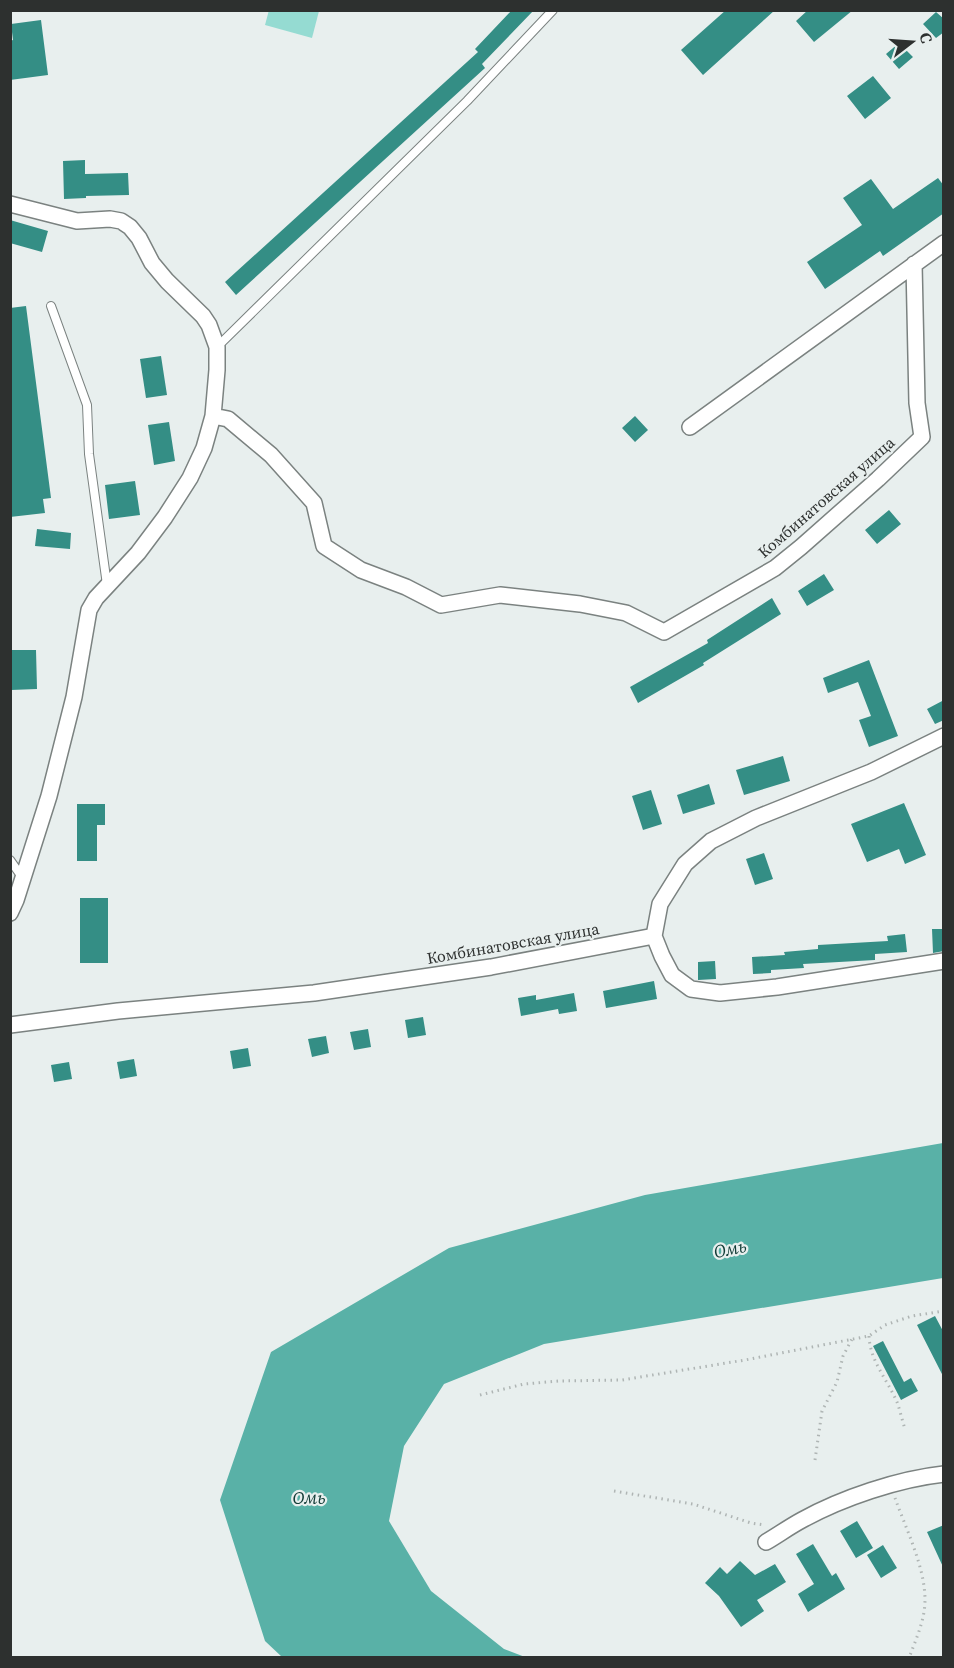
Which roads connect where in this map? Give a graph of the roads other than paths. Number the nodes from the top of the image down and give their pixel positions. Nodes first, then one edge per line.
1 (553, 10) edge
2 (10, 204) edge
3 (944, 243) edge
4 (914, 264) junction
5 (51, 306) dead end
6 (216, 347) junction
7 (213, 416) junction
8 (690, 427) dead end
9 (107, 585) junction
10 (944, 736) edge
11 (10, 860) edge
12 (23, 878) junction
13 (10, 913) edge
14 (654, 936) junction
15 (944, 962) edge
16 (10, 1025) edge
17 (944, 1474) edge
18 (766, 1542) dead end

1 - 6 lane
2 - 6 street
3 - 4 street
4 - 7 street, Комбинатовская улица
4 - 8 street
5 - 9 lane
6 - 7 street
7 - 9 street
9 - 12 street
10 - 14 street
11 - 12 lane
12 - 13 street
14 - 15 street
14 - 16 street, Комбинатовская улица
17 - 18 street

